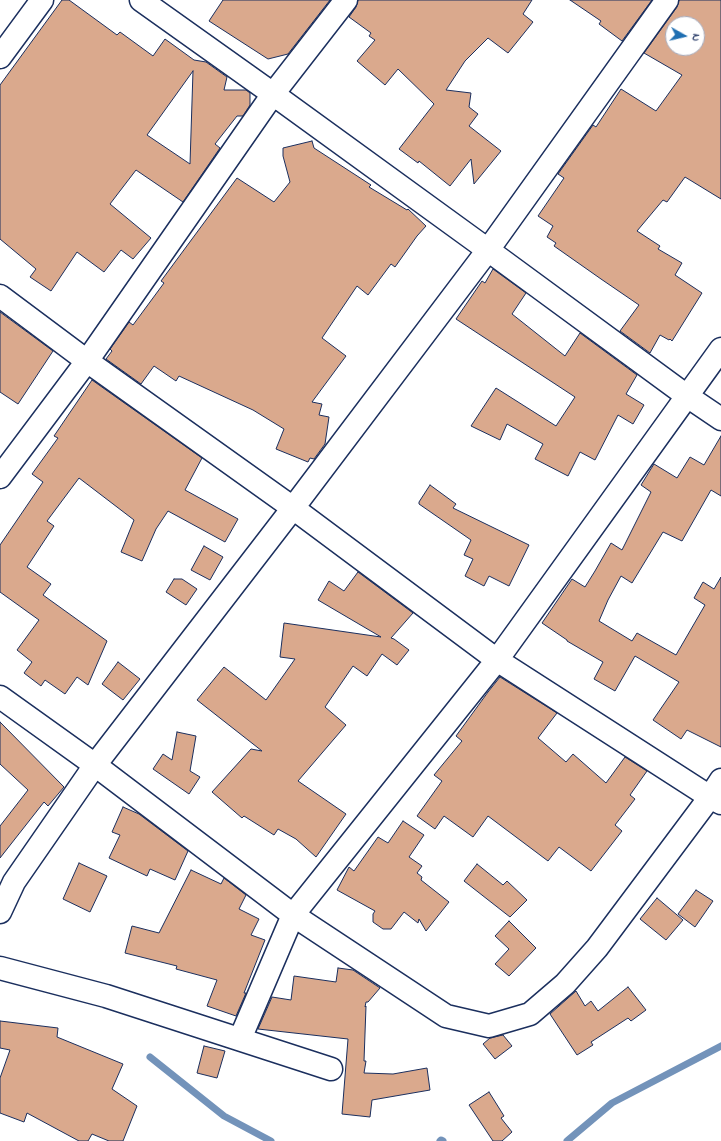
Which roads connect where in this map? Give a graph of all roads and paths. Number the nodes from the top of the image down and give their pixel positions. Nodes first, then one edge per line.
1 (42, 0) edge
2 (141, 0) edge
3 (346, 0) edge
4 (667, 0) edge
5 (0, 57) edge
6 (274, 94) junction
7 (488, 250) junction
8 (0, 296) edge
9 (721, 349) edge
10 (87, 361) junction
11 (687, 396) junction
12 (721, 419) edge
13 (0, 477) edge
14 (293, 508) junction
15 (497, 660) junction
16 (0, 696) edge
17 (95, 765) junction
18 (717, 793) edge
19 (0, 912) edge
20 (293, 916) junction
21 (0, 968) edge
22 (240, 1039) junction
23 (331, 1069) dead end

1 - 5 street
2 - 6 street
3 - 6 street
4 - 7 street
6 - 7 street
6 - 10 street
7 - 11 street
7 - 14 street
8 - 10 street
9 - 11 street
10 - 13 street
10 - 14 street
11 - 12 street
11 - 15 street
14 - 15 street
14 - 17 street
15 - 18 street
15 - 20 street
16 - 17 street
17 - 19 street
17 - 20 street
18 - 20 street
20 - 22 street
21 - 22 street
22 - 23 street

